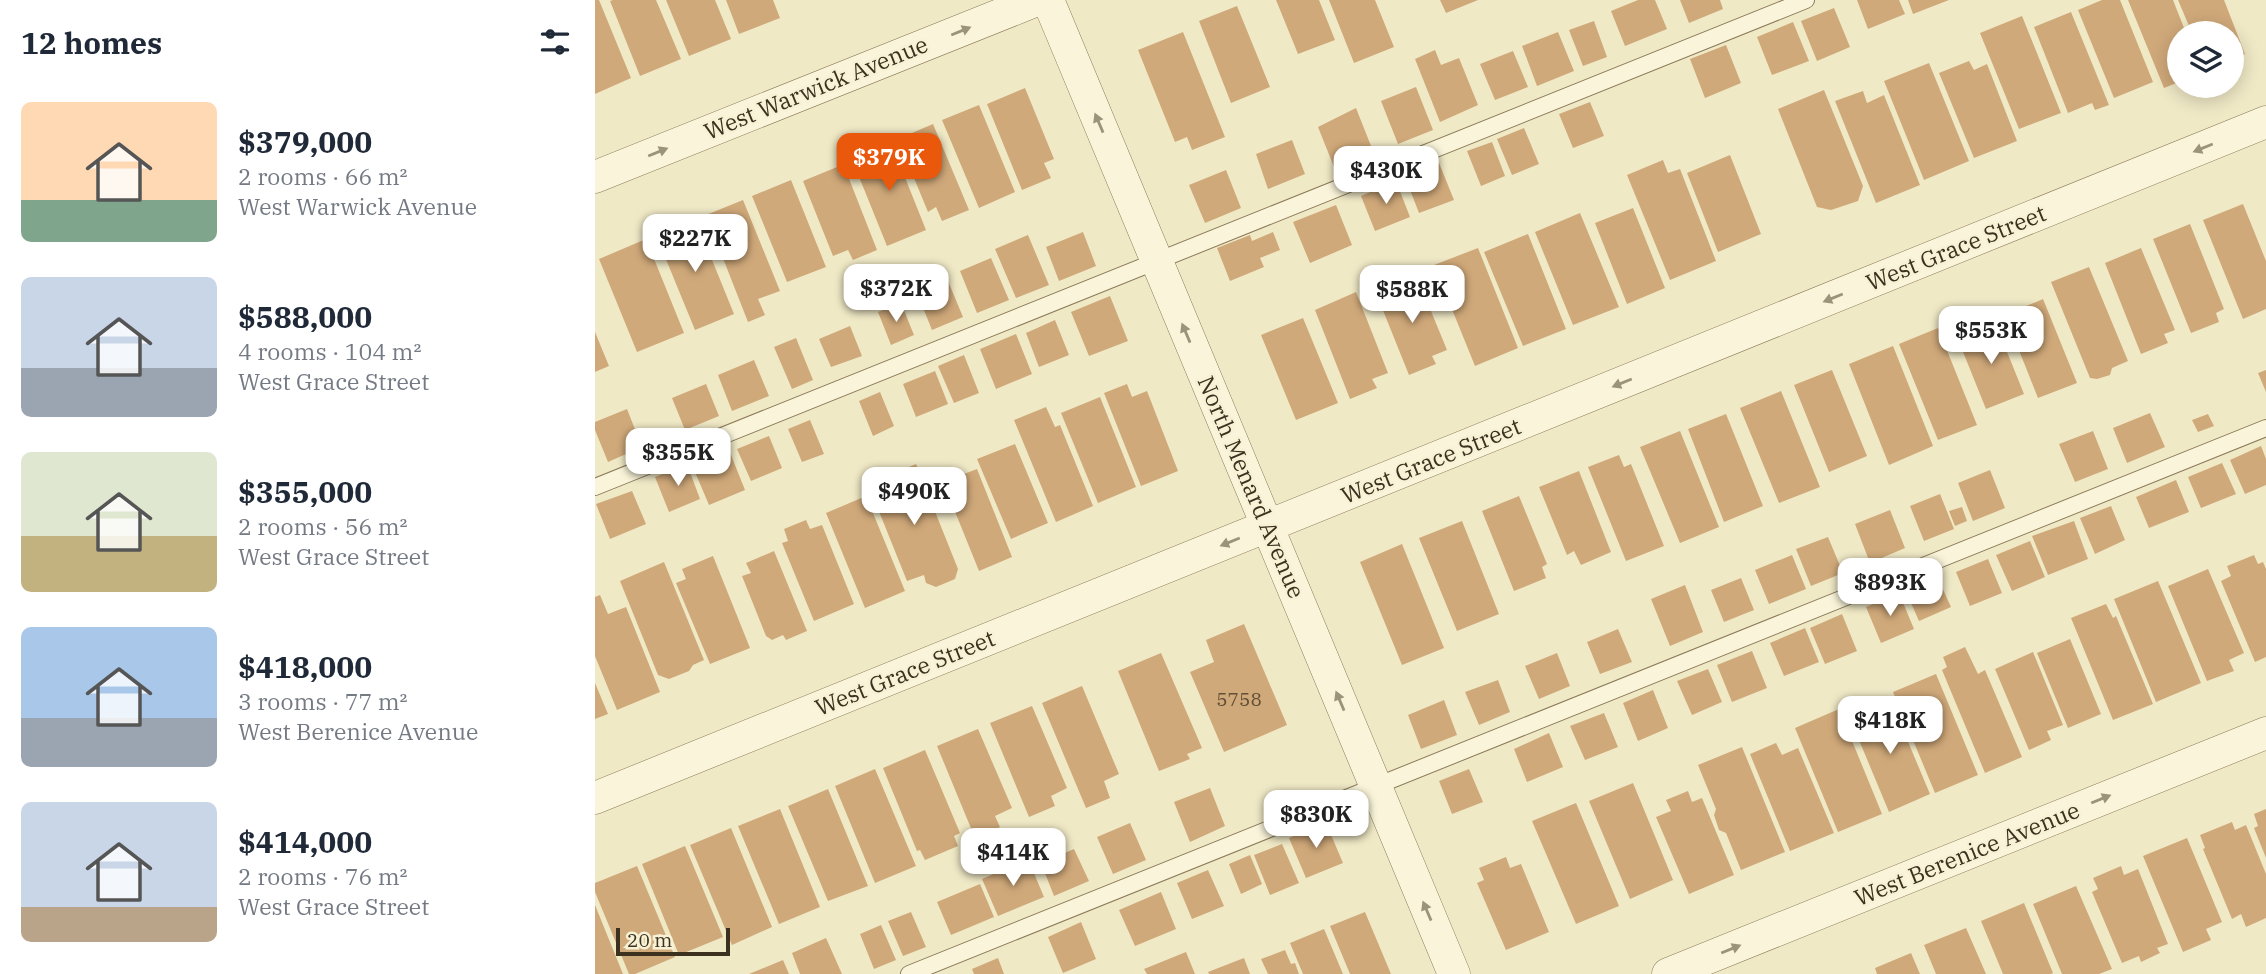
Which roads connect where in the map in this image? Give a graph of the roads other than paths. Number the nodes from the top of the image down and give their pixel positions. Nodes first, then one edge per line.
1 (1037, 0) edge
2 (1048, 0) edge
3 (1806, 0) edge
4 (2266, 122) edge
5 (595, 177) edge
6 (1156, 261) junction
7 (2266, 428) edge
8 (595, 487) edge
9 (1268, 527) junction
10 (2266, 733) edge
11 (1375, 786) junction
12 (595, 798) edge
13 (909, 974) edge
14 (1454, 974) edge
15 (1668, 974) edge

5 -> 1 street, West Warwick Avenue
6 -> 2 street, North Menard Avenue
3 - 6 lane
4 -> 9 street, West Grace Street
6 - 8 lane
9 -> 6 street, North Menard Avenue
7 - 11 lane
11 -> 9 street, North Menard Avenue
9 -> 12 street, West Grace Street
15 -> 10 street, West Berenice Avenue
11 - 13 lane
14 -> 11 street, North Menard Avenue

